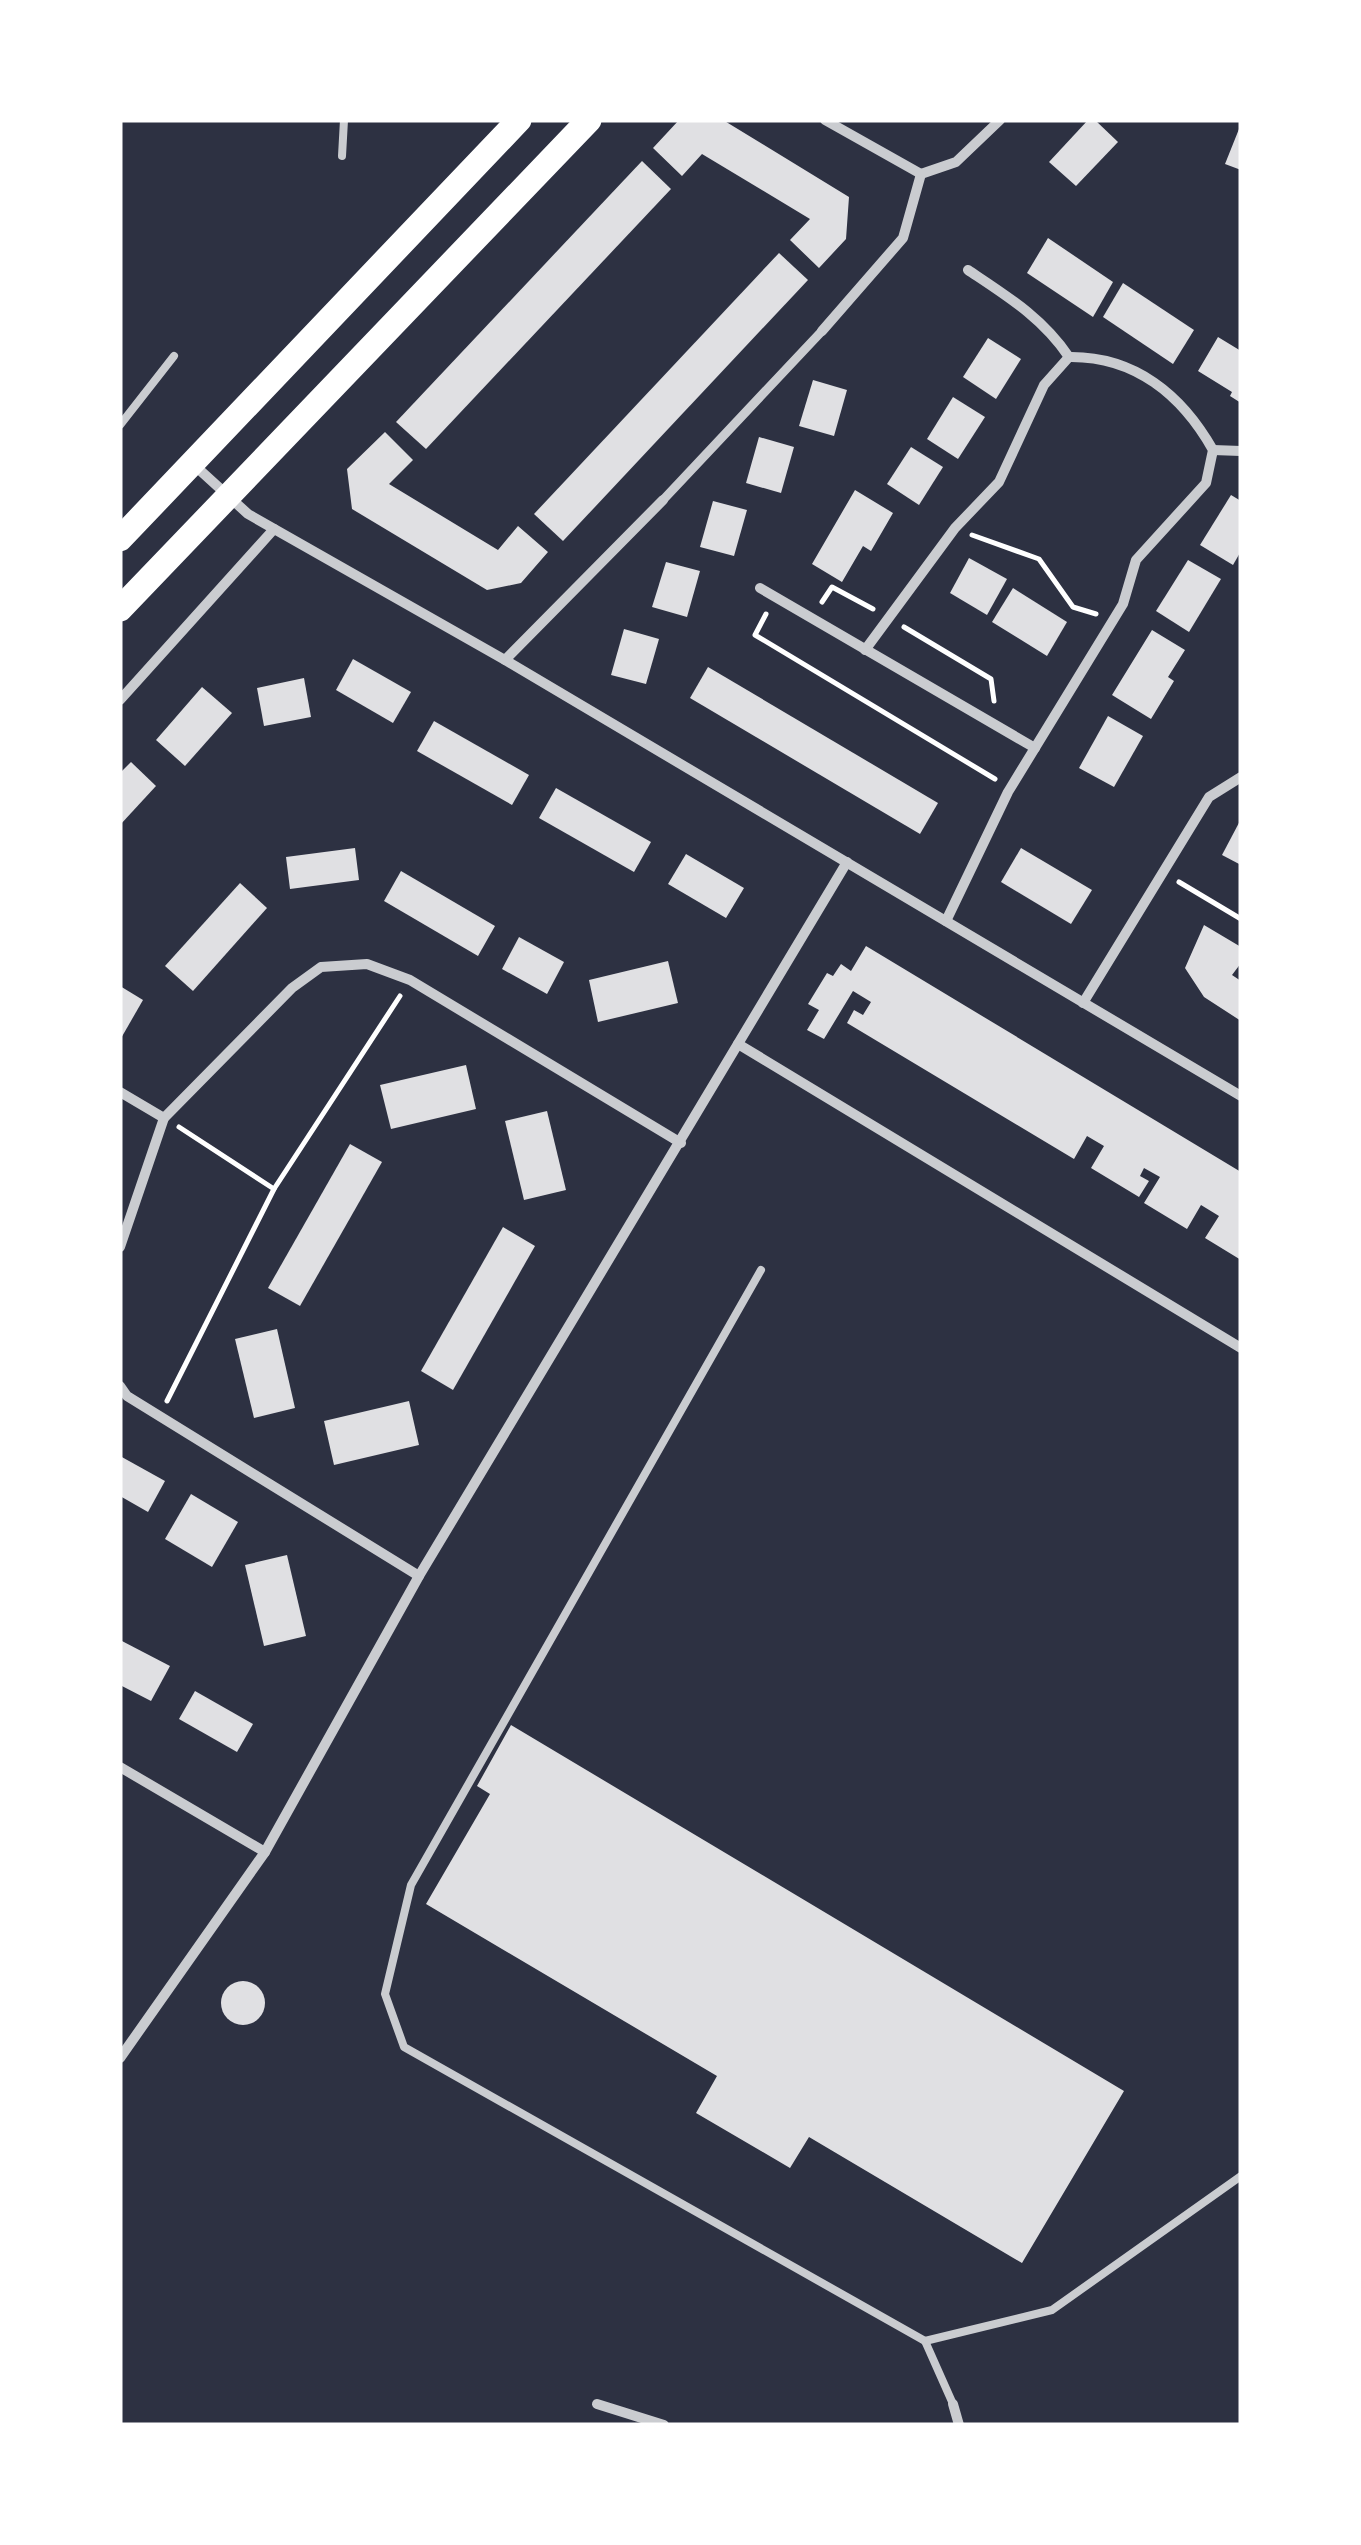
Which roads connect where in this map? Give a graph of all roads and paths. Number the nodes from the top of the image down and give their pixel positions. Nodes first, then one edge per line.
1 (344, 120) edge
2 (519, 120) edge
3 (589, 120) edge
4 (825, 120) edge
5 (1000, 120) edge
6 (342, 156) dead end
7 (921, 174) junction
8 (968, 270) dead end
9 (822, 331) joint
10 (174, 356) dead end
11 (1069, 358) junction
12 (120, 425) edge
13 (1212, 450) junction
14 (1241, 451) edge
15 (192, 462) junction
16 (227, 495) junction
17 (663, 500) joint
18 (955, 528) junction
19 (274, 529) junction
20 (120, 539) edge
21 (760, 588) dead end
22 (774, 597) junction
23 (120, 609) edge
24 (811, 618) junction
25 (889, 618) junction
26 (1113, 620) junction
27 (865, 650) junction
28 (505, 660) junction
29 (120, 700) edge
30 (994, 724) junction
31 (1035, 748) junction
32 (1241, 777) edge
33 (1008, 792) junction
34 (847, 862) junction
35 (1163, 873) junction
36 (1241, 919) edge
37 (946, 921) junction
38 (410, 980) junction
39 (1083, 1003) junction
40 (738, 1044) junction
41 (120, 1092) edge
42 (1241, 1096) edge
43 (164, 1118) junction
44 (681, 1142) junction
45 (274, 1188) junction
46 (120, 1248) edge
47 (761, 1270) dead end
48 (1241, 1348) edge
49 (120, 1386) edge
50 (160, 1416) junction
51 (419, 1576) junction
52 (120, 1768) edge
53 (265, 1852) junction
54 (120, 2058) edge
55 (1241, 2176) edge
56 (925, 2341) junction
57 (597, 2404) dead end
58 (953, 2404) joint
59 (664, 2425) edge
60 (958, 2425) edge

1 - 6 lane
2 - 15 main road
3 - 16 main road
4 - 7 street
5 - 7 street
7 - 9 street
8 - 11 street
9 - 17 street
10 - 12 lane
11 - 13 street
11 - 18 street
13 - 14 street
13 - 26 street
15 - 16 street
15 - 20 main road
16 - 19 street
16 - 23 main road
17 - 28 street
18 - 25 street
18 - 26 path
19 - 28 street
19 - 29 street
21 - 22 street
22 - 24 street
22 - 33 path
24 - 25 path
24 - 27 street
25 - 27 street
25 - 30 path
26 - 31 street
27 - 30 street
28 - 34 street
30 - 31 street
31 - 33 street
32 - 35 street
33 - 37 street
34 - 37 street
34 - 40 street
35 - 36 path
35 - 39 street
37 - 39 street
38 - 43 street
38 - 44 street
38 - 45 path
39 - 42 street
40 - 44 street
40 - 48 street
41 - 43 street
43 - 45 path
43 - 46 street
44 - 51 street
45 - 50 path
47 - 56 lane
49 - 50 street
50 - 51 street
51 - 53 street
52 - 53 street
53 - 54 street
55 - 56 lane
56 - 58 lane
57 - 59 street
58 - 60 street

